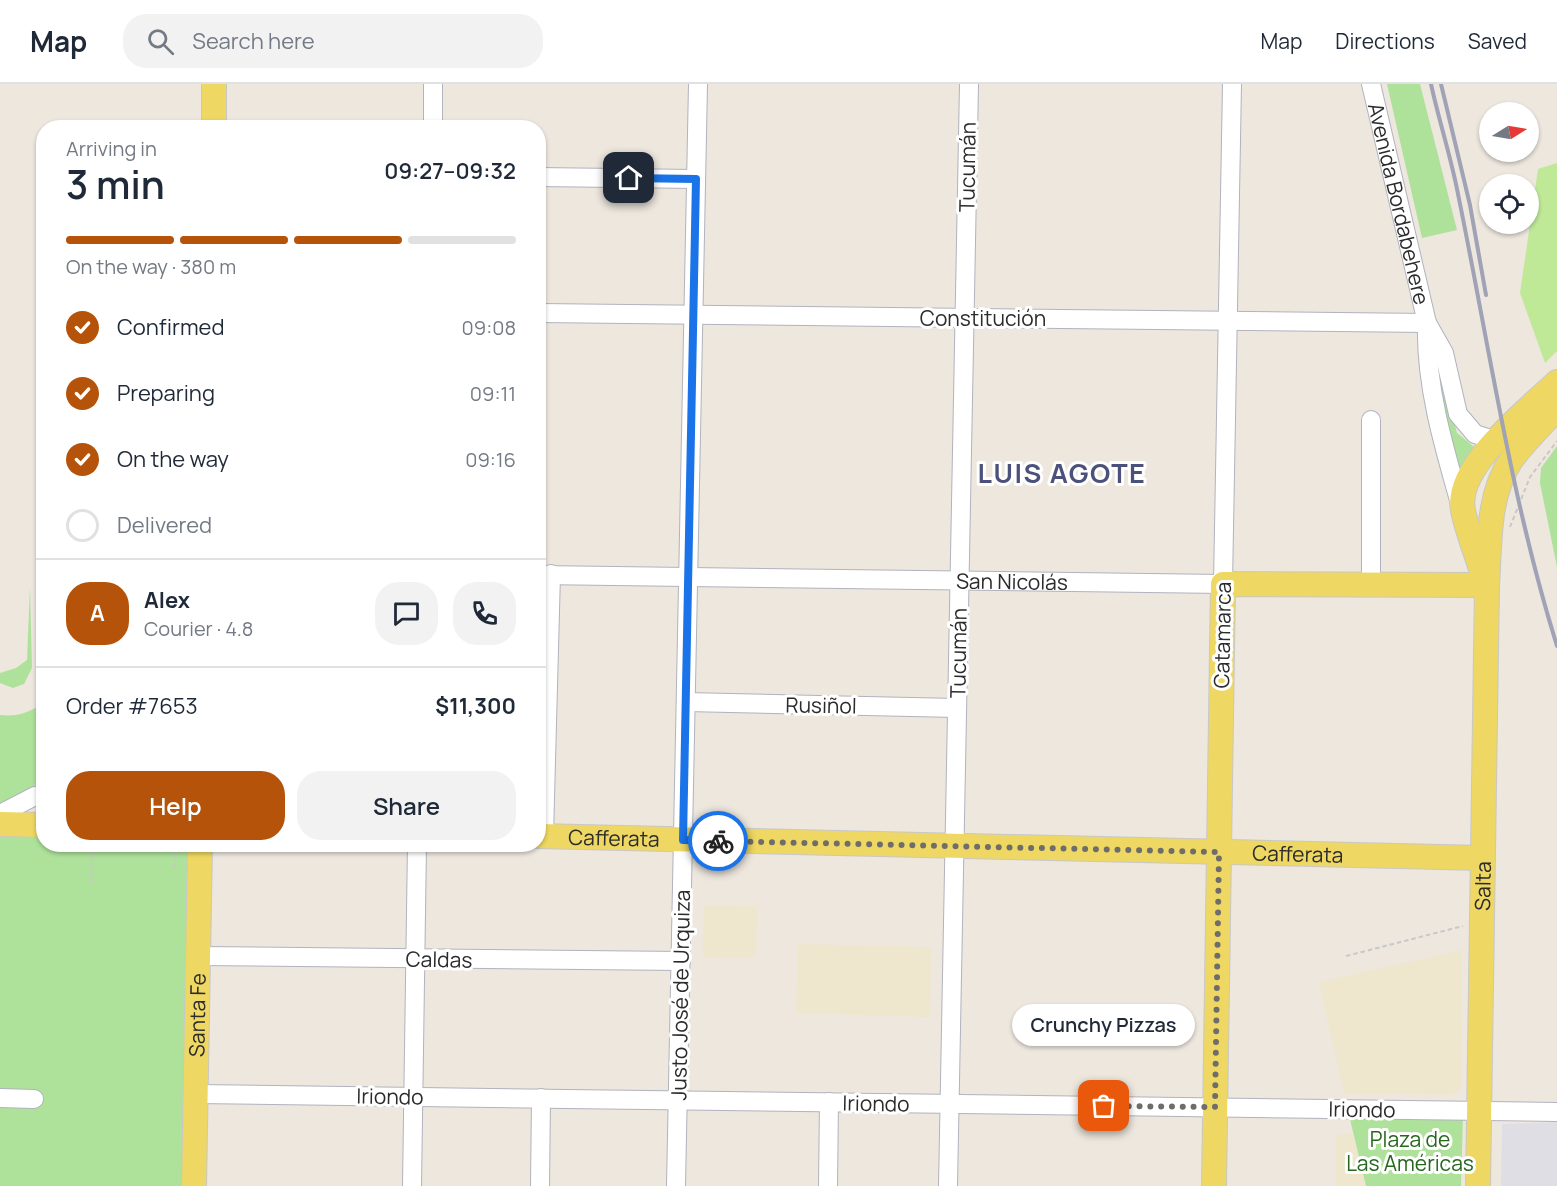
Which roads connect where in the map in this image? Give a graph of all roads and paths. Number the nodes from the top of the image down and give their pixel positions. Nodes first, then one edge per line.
1 (214, 84) edge
2 (434, 84) edge
3 (698, 84) edge
4 (969, 84) edge
5 (1232, 84) edge
6 (1371, 84) edge
7 (214, 120) edge
8 (433, 120) edge
9 (546, 177) edge
10 (696, 179) junction
11 (546, 313) edge
12 (694, 315) junction
13 (964, 319) junction
14 (1227, 319) junction
15 (1427, 323) junction
16 (1557, 382) edge
17 (1557, 408) edge
18 (1371, 420) dead end
19 (1497, 441) junction
20 (1557, 441) edge
21 (1462, 508) junction
22 (1490, 533) junction
23 (546, 575) edge
24 (688, 576) junction
25 (959, 582) junction
26 (1223, 584) junction
27 (1371, 585) junction
28 (1487, 585) junction
29 (686, 702) junction
30 (957, 708) junction
31 (36, 796) edge
32 (0, 814) edge
33 (0, 824) edge
34 (36, 825) edge
35 (546, 836) edge
36 (683, 840) junction
37 (954, 846) junction
38 (92, 852) edge
39 (176, 852) edge
40 (200, 852) edge
41 (417, 852) edge
42 (1219, 852) junction
43 (1483, 858) junction
44 (176, 868) dead end
45 (92, 883) dead end
46 (1465, 926) dead end
47 (198, 956) junction
48 (1346, 956) dead end
49 (416, 958) junction
50 (681, 961) junction
51 (196, 1094) junction
52 (413, 1096) junction
53 (0, 1098) edge
54 (541, 1098) junction
55 (34, 1099) dead end
56 (678, 1100) junction
57 (829, 1102) junction
58 (950, 1104) junction
59 (1215, 1107) junction
60 (1479, 1111) junction
61 (1557, 1112) edge
62 (194, 1186) edge
63 (412, 1186) edge
64 (540, 1186) edge
65 (676, 1186) edge
66 (828, 1186) edge
67 (948, 1186) edge
68 (1214, 1186) edge
69 (1478, 1186) edge

1 - 7 main road
2 - 8 street
3 - 10 street, Justo José de Urquiza
4 - 13 street, Tucumán
5 - 14 street, Catamarca
6 - 15 street, Avenida Bordabehere
9 - 10 street
10 - 12 street, Justo José de Urquiza
11 - 12 street, Constitución
12 - 13 street, Constitución
12 - 24 street, Justo José de Urquiza
13 - 14 street, Constitución
13 - 25 street, Tucumán
14 - 15 street, Constitución
14 - 26 street, Catamarca
15 - 19 street, Avenida Bordabehere
15 - 21 street, Avenida Bordabehere
16 - 19 main road
17 - 22 main road, Salta
18 - 27 street
19 - 21 main road
20 - 22 path
21 - 28 main road, Avenida Bordabehere
22 - 28 main road, Salta
23 - 24 street, San Nicolás
24 - 25 street, San Nicolás
24 - 29 street, Justo José de Urquiza
25 - 26 street, San Nicolás
25 - 30 street, Tucumán
26 - 27 main road, San Nicolás
26 - 42 main road, Catamarca
27 - 28 main road, San Nicolás
28 - 43 main road, Salta
29 - 30 street, Rusiñol
29 - 36 street, Justo José de Urquiza
30 - 37 street, Tucumán
31 - 32 street
33 - 34 main road
35 - 36 main road, Cafferata
36 - 37 main road, Cafferata
36 - 50 street, Justo José de Urquiza
37 - 42 main road, Cafferata
37 - 58 street, Tucumán
38 - 45 path
39 - 44 path
40 - 47 main road, Santa Fe
41 - 49 street
42 - 43 main road, Cafferata
42 - 59 main road, Catamarca
43 - 60 main road, Salta
46 - 48 path
47 - 49 street, Caldas
47 - 51 main road, Santa Fe
49 - 50 street, Caldas
49 - 52 street
50 - 56 street, Justo José de Urquiza
51 - 52 street, Iriondo
51 - 62 main road, Santa Fe
52 - 54 street, Iriondo
52 - 63 street
53 - 55 street
54 - 56 street, Iriondo
54 - 64 street
56 - 57 street, Iriondo
56 - 65 street, Justo José de Urquiza
57 - 58 street, Iriondo
57 - 66 street
58 - 59 street, Iriondo
58 - 67 street, Tucumán
59 - 60 street, Iriondo
59 - 68 main road, Catamarca
60 - 61 street, Iriondo
60 - 69 main road, Salta

